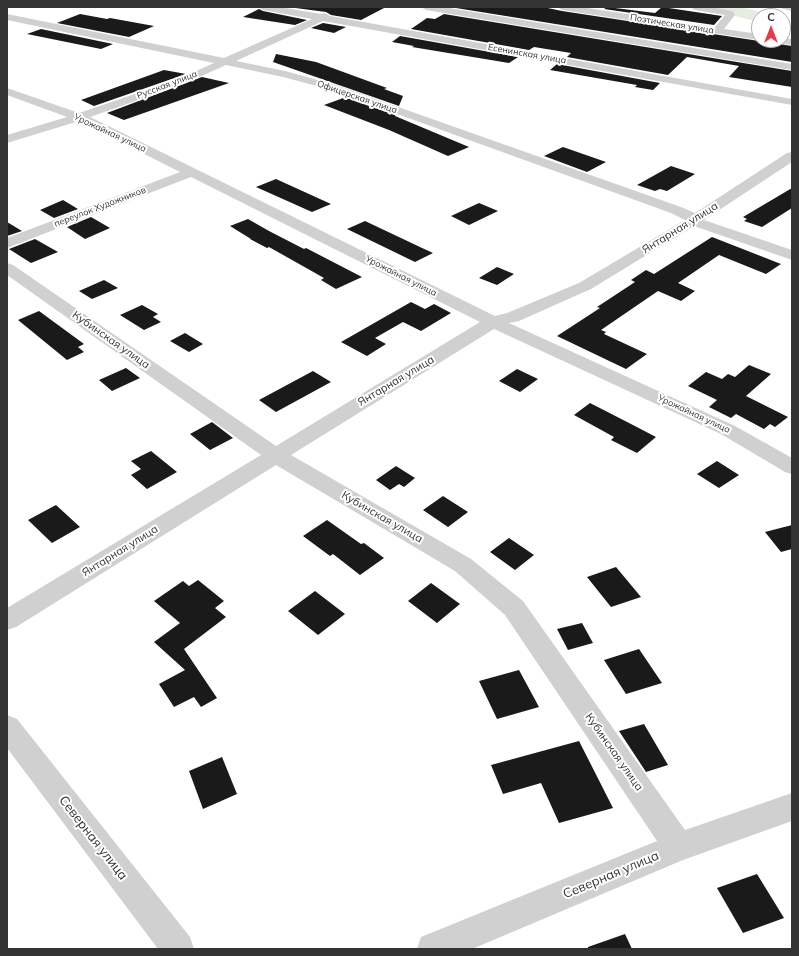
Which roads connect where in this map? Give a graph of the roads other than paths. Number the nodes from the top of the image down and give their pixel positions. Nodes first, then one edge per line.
1 (263, 7) edge
2 (426, 7) edge
3 (562, 7) edge
4 (695, 7) edge
5 (786, 7) edge
6 (792, 8) edge
7 (335, 10) dead end
8 (7, 17) edge
9 (322, 17) junction
10 (717, 31) junction
11 (751, 36) edge
12 (224, 62) junction
13 (792, 67) edge
14 (7, 92) edge
15 (792, 102) edge
16 (80, 117) junction
17 (7, 139) edge
18 (792, 156) edge
19 (192, 172) junction
20 (694, 220) junction
21 (7, 243) edge
22 (792, 255) edge
23 (7, 268) edge
24 (493, 322) junction
25 (276, 455) junction
26 (792, 467) edge
27 (7, 620) edge
28 (7, 727) edge
29 (792, 807) edge
30 (679, 847) junction
31 (178, 949) edge
32 (433, 949) edge

1 - 9 street, Есенинская улица
2 - 13 street
3 - 10 street, Поэтическая улица
4 - 10 street
5 - 6 street
7 - 9 street, Русская улица
8 - 12 street, Офицерская улица
9 - 12 street, Русская улица
9 - 15 street, Есенинская улица
10 - 11 street, Поэтическая улица
12 - 16 street, Русская улица
12 - 20 street, Офицерская улица
14 - 16 street, Урожайная улица
16 - 17 street, Русская улица
16 - 19 street, Урожайная улица
18 - 20 street, Янтарная улица
19 - 21 street, переулок Художников
19 - 24 street, Урожайная улица
20 - 22 street, Офицерская улица
20 - 24 street, Янтарная улица
23 - 25 street, Кубинская улица
24 - 25 street, Янтарная улица
24 - 26 street, Урожайная улица
25 - 27 street, Янтарная улица
25 - 30 street, Кубинская улица
28 - 31 street, Северная улица
29 - 30 street, Северная улица
30 - 32 street, Северная улица

